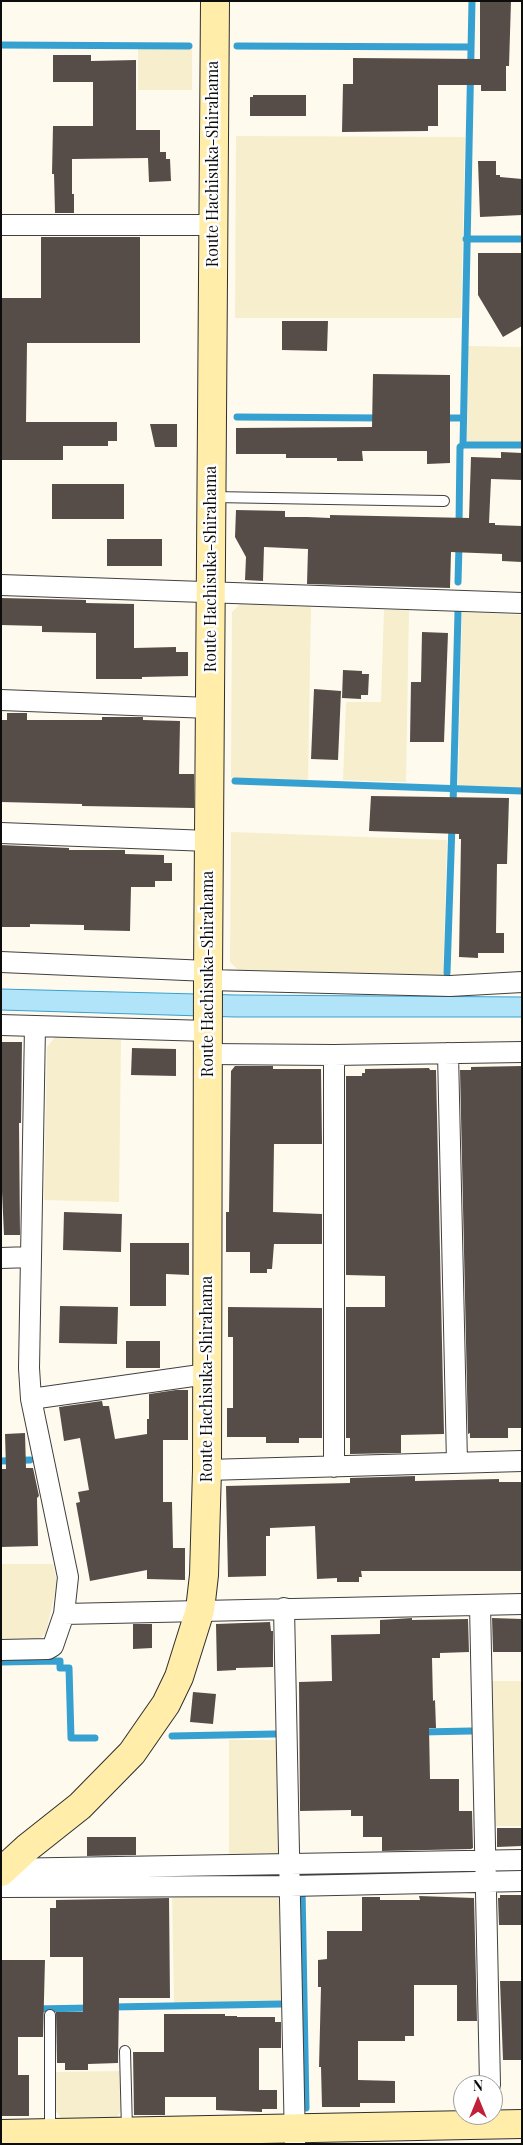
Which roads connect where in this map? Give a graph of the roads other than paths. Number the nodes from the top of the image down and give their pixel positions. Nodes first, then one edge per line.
1 (215, 1) edge
2 (1, 225) edge
3 (213, 225) junction
4 (211, 497) junction
5 (444, 501) dead end
6 (1, 585) edge
7 (210, 592) junction
8 (522, 603) edge
9 (1, 700) edge
10 (210, 708) junction
11 (1, 833) edge
12 (209, 841) junction
13 (1, 962) edge
14 (208, 979) junction
15 (522, 982) edge
16 (1, 1025) edge
17 (35, 1026) junction
18 (208, 1036) junction
19 (522, 1052) edge
20 (448, 1053) junction
21 (334, 1055) junction
22 (31, 1257) junction
23 (1, 1258) edge
24 (207, 1374) junction
25 (31, 1399) junction
26 (522, 1461) edge
27 (457, 1463) junction
28 (334, 1466) junction
29 (207, 1470) junction
30 (522, 1604) edge
31 (480, 1605) junction
32 (284, 1608) junction
33 (200, 1610) junction
34 (64, 1614) junction
35 (1, 1650) edge
36 (522, 1860) edge
37 (485, 1871) junction
38 (2, 1874) edge
39 (294, 1878) junction
40 (522, 1881) edge
41 (50, 2015) dead end
42 (125, 2051) dead end
43 (490, 2075) edge
44 (503, 2122) edge
45 (453, 2123) edge
46 (522, 2124) edge
47 (127, 2132) junction
48 (50, 2133) junction
49 (1, 2134) edge
50 (295, 2136) edge

1 - 3 main road, Route Hachisuka-Shirahama
2 - 3 street
3 - 4 main road, Route Hachisuka-Shirahama
4 - 5 lane
4 - 7 main road, Route Hachisuka-Shirahama
6 - 7 street
7 - 8 street
7 - 10 main road, Route Hachisuka-Shirahama
9 - 10 street
10 - 12 main road, Route Hachisuka-Shirahama
11 - 12 street
12 - 14 main road, Route Hachisuka-Shirahama
13 - 14 street
14 - 15 street
14 - 18 main road, Route Hachisuka-Shirahama
16 - 17 street
17 - 18 street
17 - 22 street
18 - 21 street
18 - 24 main road, Route Hachisuka-Shirahama
19 - 20 street
20 - 21 street
20 - 27 street
21 - 28 street
22 - 23 street
22 - 25 street
24 - 25 street
24 - 29 main road, Route Hachisuka-Shirahama
25 - 34 street
26 - 27 street
27 - 28 street
28 - 29 street
29 - 33 main road, Route Hachisuka-Shirahama
30 - 31 street
31 - 32 street
31 - 37 street
32 - 33 street
32 - 39 street
33 - 34 street
33 - 38 main road, Route Hachisuka-Shirahama
34 - 35 street
36 - 37 street
37 - 39 street
37 - 39 street
37 - 40 street
37 - 43 street
38 - 39 street
39 - 50 street
41 - 48 lane
42 - 47 lane
44 - 46 main road
45 - 50 main road
47 - 48 main road
47 - 50 main road
48 - 49 main road

